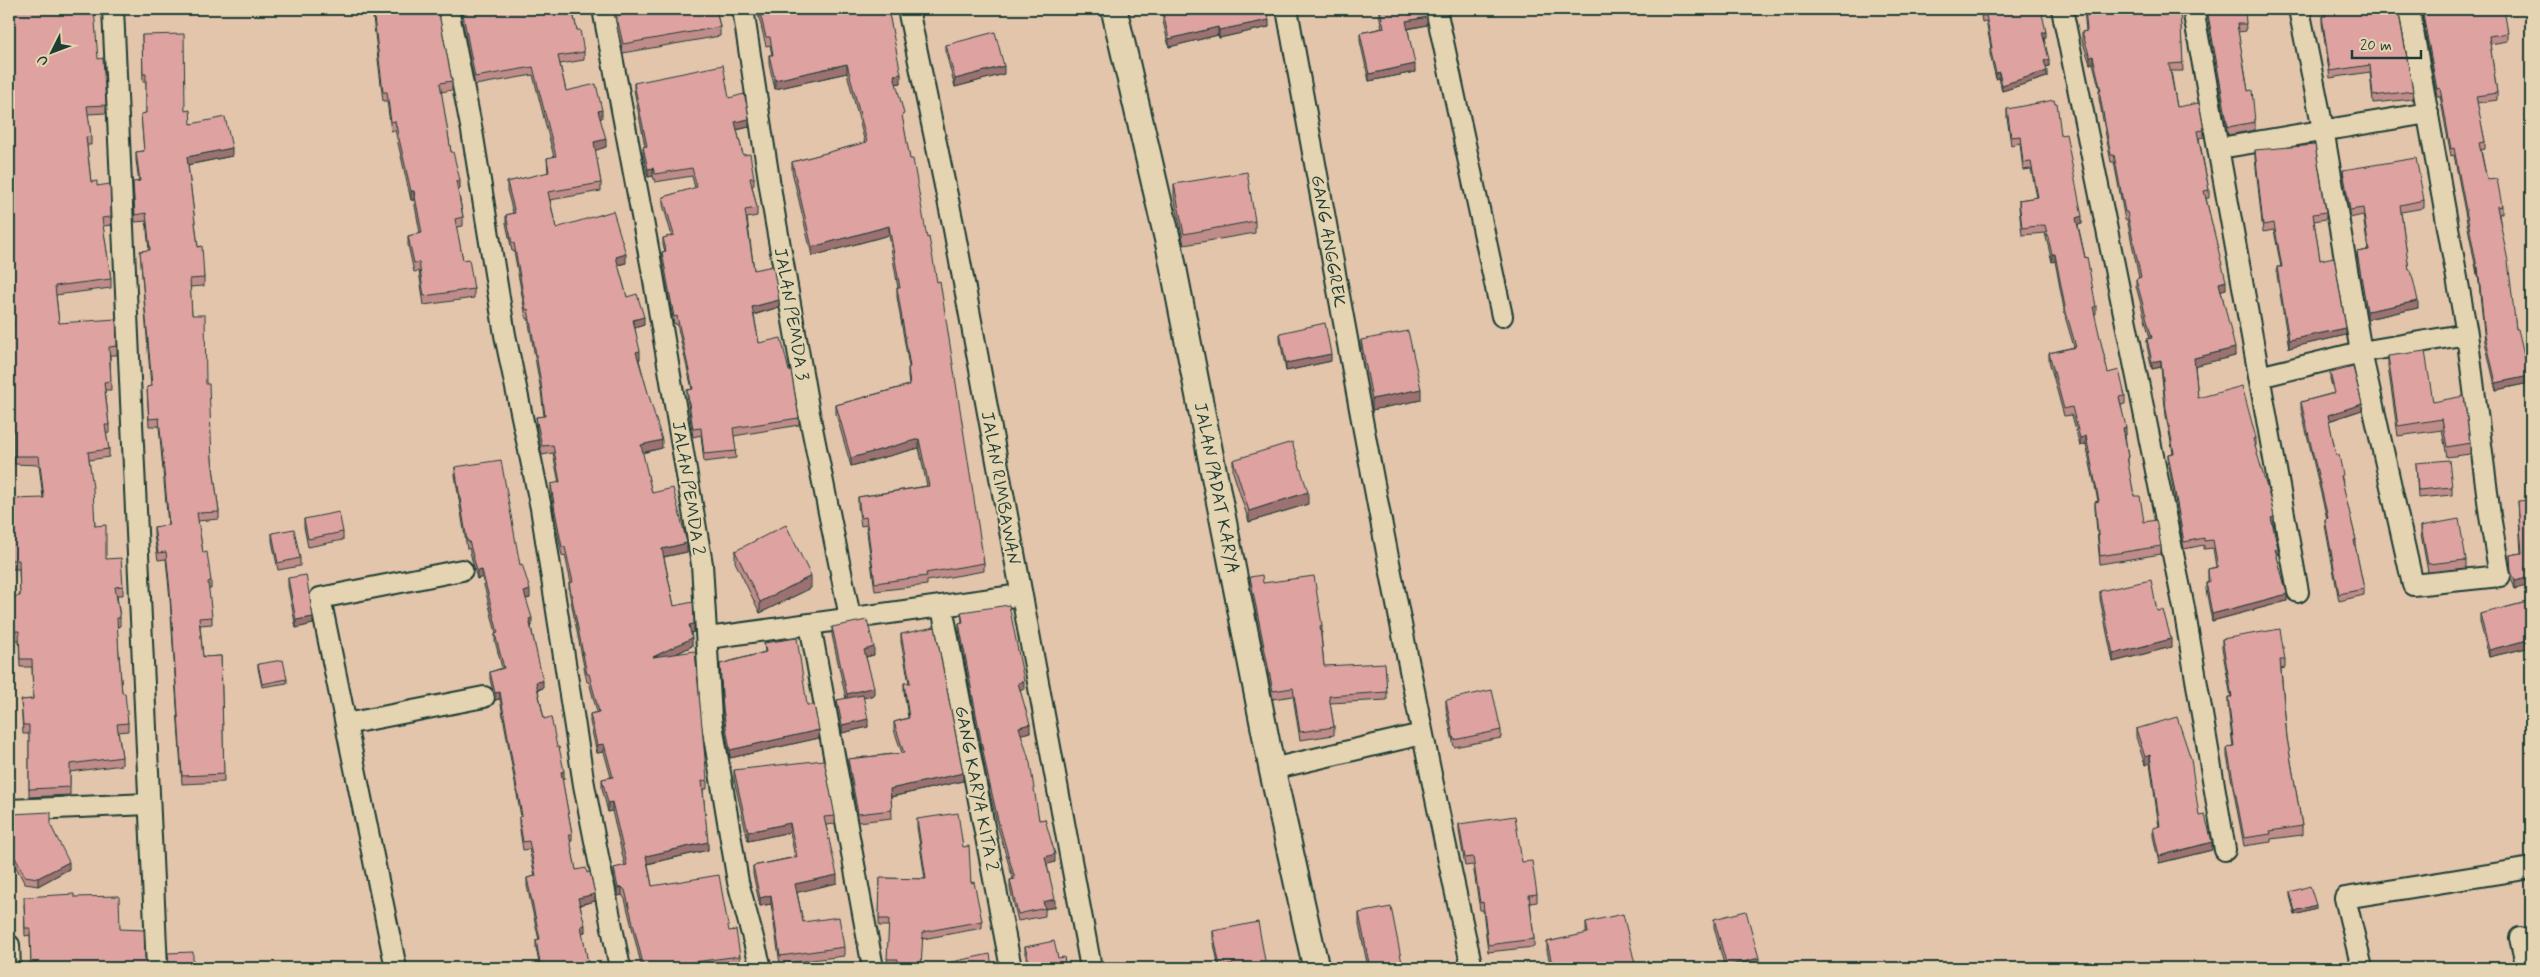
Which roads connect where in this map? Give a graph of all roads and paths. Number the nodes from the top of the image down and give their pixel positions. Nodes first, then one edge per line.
1 (113, 9) edge
2 (448, 9) edge
3 (603, 9) edge
4 (743, 9) edge
5 (908, 9) edge
6 (1114, 9) edge
7 (1287, 9) edge
8 (1436, 9) edge
9 (2062, 9) edge
10 (2193, 9) edge
11 (2299, 9) edge
12 (2409, 9) edge
13 (2428, 113) junction
14 (2323, 129) junction
15 (2220, 148) junction
16 (1502, 316) dead end
17 (2467, 334) junction
18 (2360, 352) junction
19 (2259, 377) junction
20 (462, 570) dead end
21 (2298, 592) dead end
22 (1021, 595) junction
23 (942, 607) junction
24 (850, 617) junction
25 (810, 624) junction
26 (708, 638) junction
27 (484, 697) dead end
28 (346, 724) junction
29 (1422, 734) junction
30 (1272, 769) junction
31 (149, 804) junction
32 (9, 810) edge
33 (2225, 850) dead end
34 (2531, 868) edge
35 (2520, 938) dead end
36 (9, 945) edge
37 (10, 968) edge
38 (157, 968) edge
39 (396, 968) edge
40 (620, 968) edge
41 (761, 968) edge
42 (870, 968) edge
43 (1011, 968) edge
44 (1091, 968) edge
45 (1316, 968) edge
46 (1472, 968) edge
47 (2362, 968) edge
48 (2526, 968) edge

1 - 31 street
2 - 40 street
3 - 26 street, JALAN PEMDA 2
4 - 24 street, JALAN PEMDA 3
5 - 22 street, JALAN RIMBAWAN
6 - 30 street, JALAN PADAT KARYA
7 - 29 street, GANG ANGGREK
8 - 16 street
9 - 33 street
10 - 15 street
11 - 14 street
12 - 13 street
13 - 14 street
13 - 17 street
14 - 15 street
14 - 18 street
15 - 19 street
17 - 18 street
17 - 18 street
18 - 19 street
19 - 21 street
20 - 28 street
22 - 23 street
22 - 44 street, JALAN RIMBAWAN
23 - 24 street
23 - 43 street, GANG KARYA KITA 2
24 - 25 street
25 - 26 street
25 - 42 street
26 - 41 street, JALAN PEMDA 2
27 - 28 street
28 - 39 street
29 - 30 street
29 - 46 street, GANG ANGGREK
30 - 45 street, JALAN PADAT KARYA
31 - 32 street
31 - 38 street
34 - 47 street
35 - 48 street
36 - 37 street

